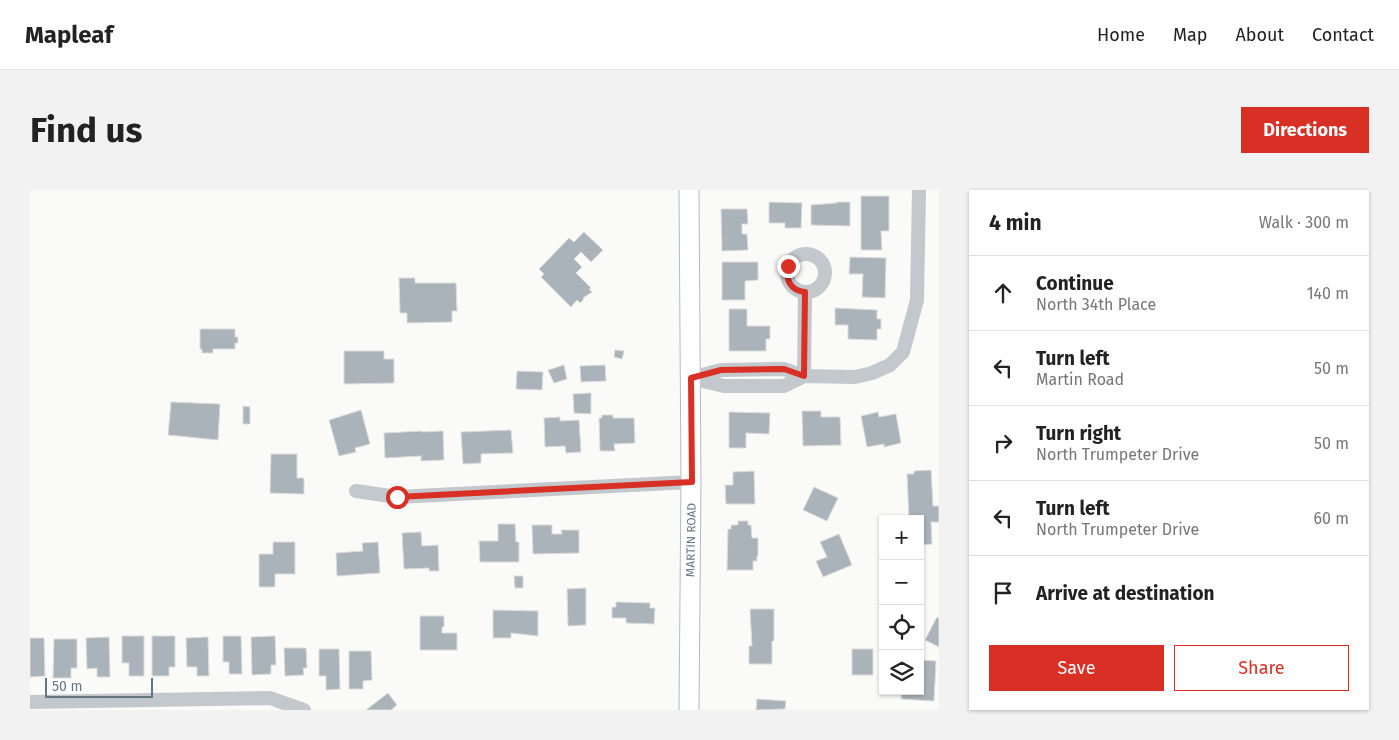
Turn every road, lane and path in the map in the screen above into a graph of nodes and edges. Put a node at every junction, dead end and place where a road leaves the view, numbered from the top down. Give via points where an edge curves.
1 (689, 190) edge
2 (919, 190) edge
3 (805, 292) dead end
4 (804, 376) junction
5 (691, 378) junction
6 (692, 482) junction
7 (356, 491) dead end
8 (30, 702) edge
9 (147, 705) edge
10 (304, 710) edge
11 (689, 710) edge

1 - 5 street, MARTIN ROAD
2 - 4 street via 917,300 903,352 890,365 872,373 855,377
3 - 4 street
4 - 5 street via 784,386 724,386
5 - 6 street, MARTIN ROAD
6 - 7 street via 397,497
6 - 11 street, MARTIN ROAD
8 - 9 street
9 - 10 street via 270,698

